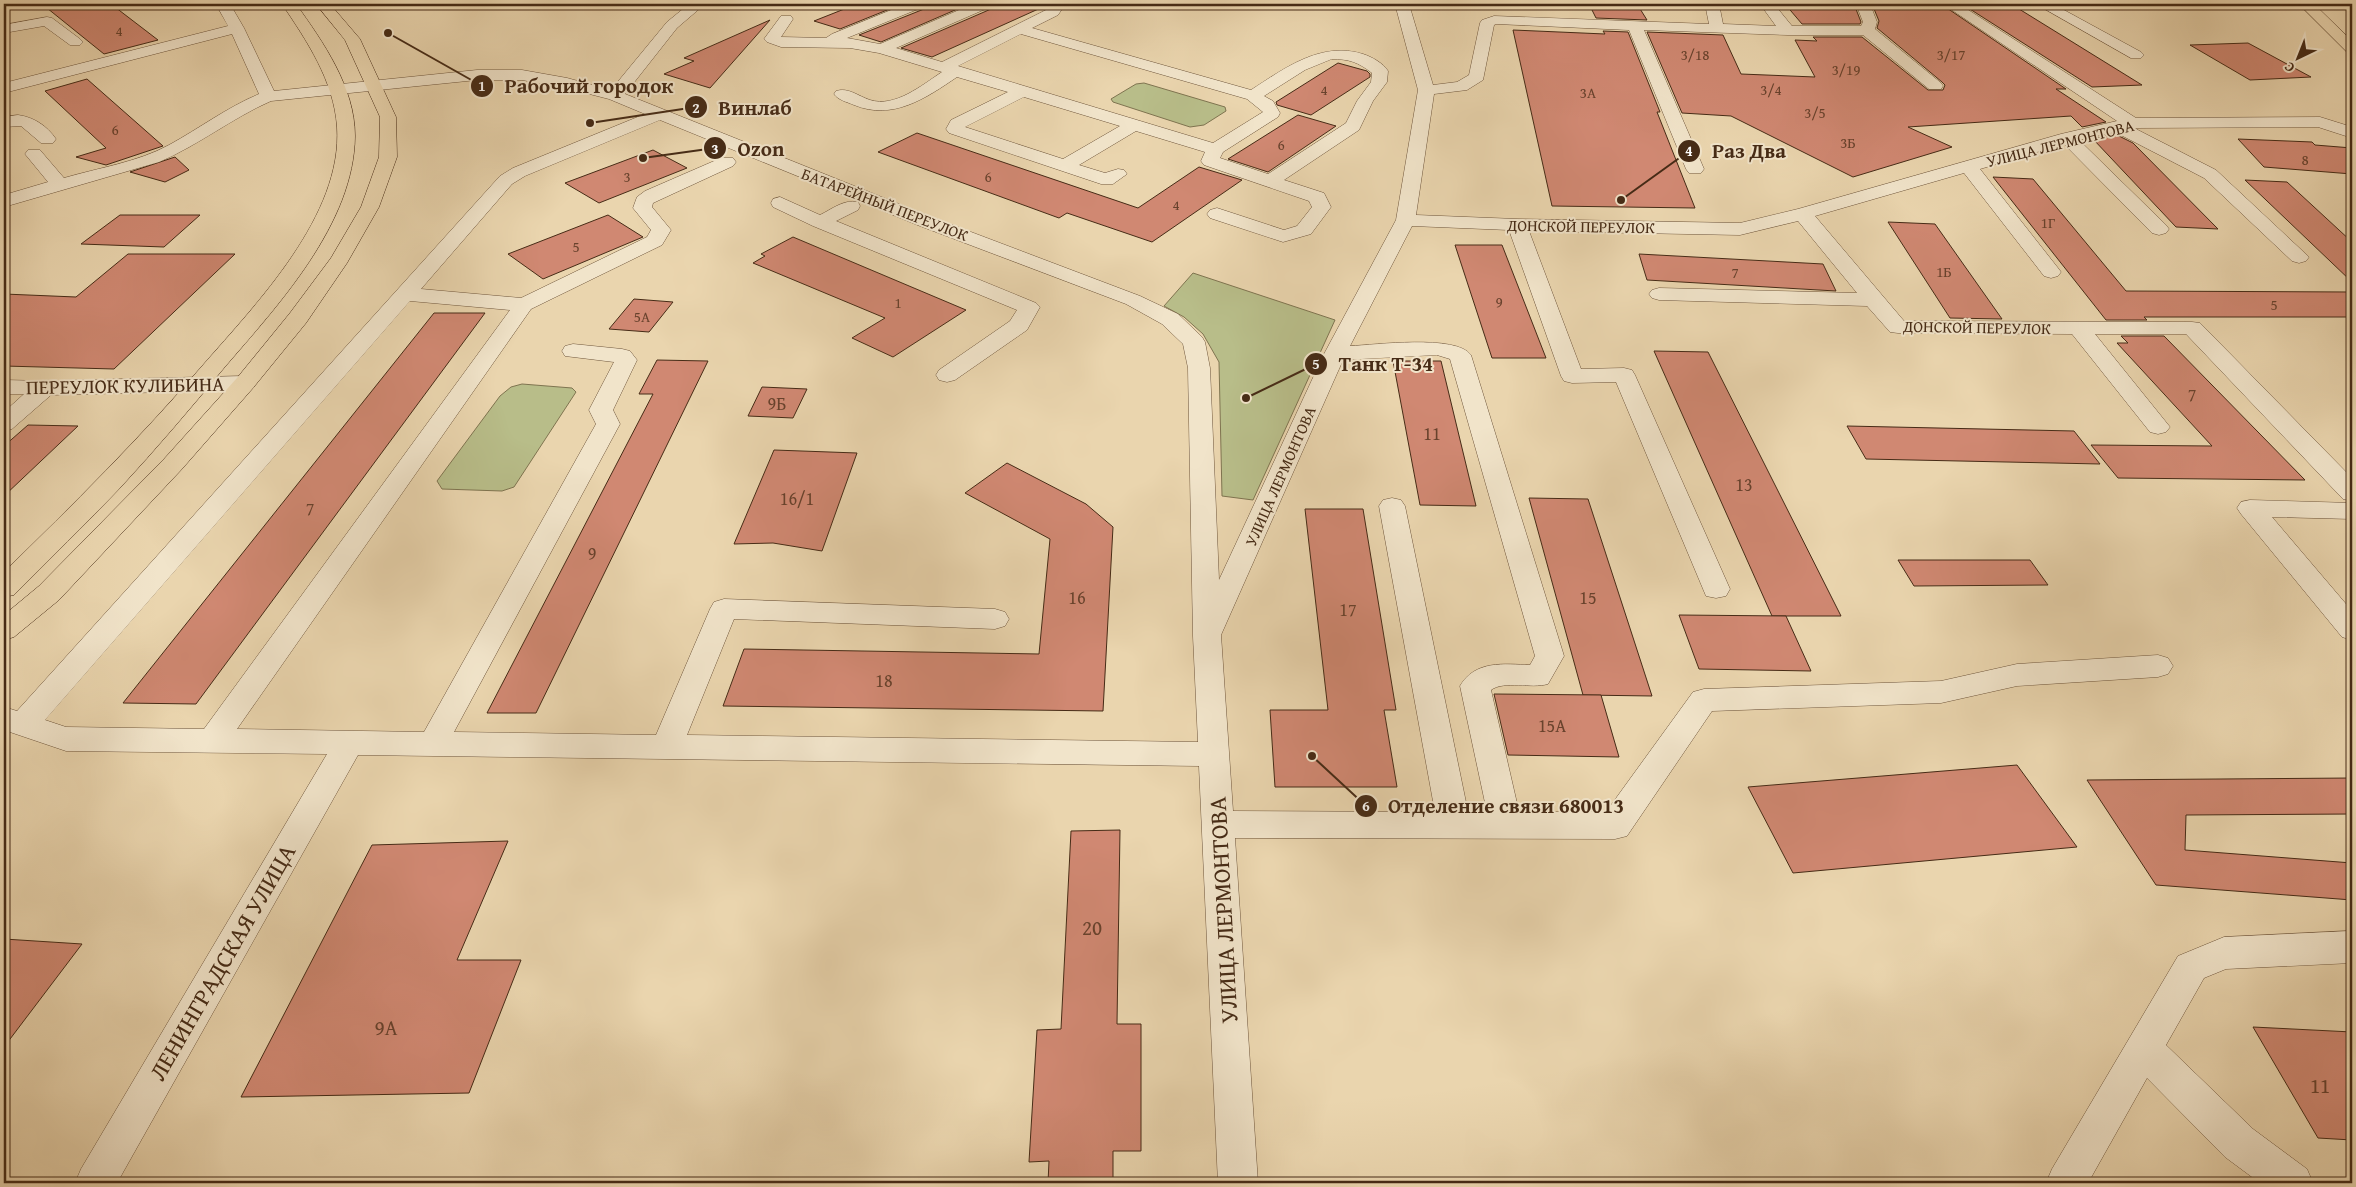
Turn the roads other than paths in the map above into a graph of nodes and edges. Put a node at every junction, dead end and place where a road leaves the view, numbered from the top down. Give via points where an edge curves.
1 (222, 4) edge
2 (289, 4) edge
3 (323, 4) edge
4 (698, 4) edge
5 (918, 4) edge
6 (985, 4) edge
7 (1053, 4) edge
8 (1402, 4) edge
9 (1533, 4) edge
10 (1712, 4) edge
11 (1767, 4) edge
12 (1862, 4) edge
13 (1950, 4) edge
14 (2043, 4) edge
15 (2306, 4) edge
16 (786, 19) dead end
17 (1537, 22) junction
18 (1635, 26) junction
19 (237, 28) junction
20 (4, 29) edge
21 (1717, 29) junction
22 (1018, 30) junction
23 (1788, 30) junction
24 (1867, 30) junction
25 (830, 43) junction
26 (882, 49) junction
27 (2352, 49) edge
28 (2136, 55) dead end
29 (92, 66) junction
30 (950, 69) junction
31 (375, 85) junction
32 (1934, 86) dead end
33 (4, 88) edge
34 (338, 89) junction
35 (1426, 90) junction
36 (1023, 91) junction
37 (842, 94) dead end
38 (268, 96) junction
39 (615, 96) junction
40 (1253, 96) junction
41 (658, 115) junction
42 (4, 122) edge
43 (1135, 124) junction
44 (2124, 125) junction
45 (697, 130) junction
46 (2352, 133) edge
47 (2067, 138) junction
48 (47, 139) dead end
49 (1215, 149) junction
50 (34, 154) dead end
51 (1064, 166) junction
52 (1968, 166) junction
53 (742, 167) junction
54 (1695, 169) dead end
55 (1118, 174) dead end
56 (1270, 181) junction
57 (60, 185) junction
58 (4, 201) edge
59 (780, 203) dead end
60 (850, 206) junction
61 (1218, 214) dead end
62 (1803, 214) junction
63 (1406, 220) junction
64 (820, 222) junction
65 (927, 222) junction
66 (1517, 225) junction
67 (2159, 229) dead end
68 (2299, 257) dead end
69 (2051, 272) dead end
70 (405, 294) junction
71 (1659, 294) dead end
72 (1872, 300) junction
73 (524, 305) junction
74 (2079, 328) junction
75 (1194, 342) joint
76 (573, 352) dead end
77 (1335, 354) junction
78 (947, 375) dead end
79 (245, 382) junction
80 (200, 384) junction
81 (4, 387) edge
82 (44, 388) junction
83 (4, 424) edge
84 (2158, 427) dead end
85 (2352, 493) edge
86 (1392, 506) dead end
87 (2352, 512) edge
88 (4, 588) edge
89 (1716, 589) dead end
90 (995, 618) dead end
91 (4, 630) edge
92 (2352, 630) edge
93 (1208, 636) junction
94 (2158, 666) dead end
95 (13, 721) edge
96 (213, 740) junction
97 (350, 742) junction
98 (433, 742) junction
99 (667, 746) junction
100 (1214, 754) junction
101 (1218, 824) junction
102 (1454, 825) junction
103 (1506, 826) junction
104 (2352, 947) edge
105 (2144, 1049) junction
106 (95, 1183) edge
107 (1238, 1183) edge
108 (2066, 1183) edge
109 (2293, 1183) edge

1 - 19 street
2 - 34 main road via 318,46
3 - 31 main road via 352,39
4 - 39 street via 672,25
5 - 25 street
6 - 26 street
7 - 22 street via 1057,6 1053,12
8 - 35 street, УЛИЦА ЛЕРМОНТОВА
9 - 17 street
10 - 21 street
11 - 23 street
12 - 24 street via 1870,22
13 - 44 street
14 - 28 street
15 - 27 main road
16 - 25 street via 772,38 781,42
17 - 18 street
17 - 35 street via 1488,22 1477,77 1461,87
18 - 21 street
18 - 54 street
19 - 29 street
19 - 38 street
20 - 29 street via 47,21 80,46
21 - 23 street
22 - 30 street
22 - 40 street
23 - 24 street
24 - 32 street
25 - 26 street
26 - 30 street
29 - 33 street
30 - 36 street
30 - 37 street via 916,96 890,105 876,107
31 - 34 street, БАТАРЕЙНЫЙ ПЕРЕУЛОК
31 - 39 street, БАТАРЕЙНЫЙ ПЕРЕУЛОК via 477,75 522,75
31 - 79 main road via 388,117 388,157 370,207 340,259 298,318
34 - 38 street, БАТАРЕЙНЫЙ ПЕРЕУЛОК
34 - 80 main road via 346,126 343,164 327,213 296,264
35 - 63 street, УЛИЦА ЛЕРМОНТОВА
36 - 43 street
36 - 51 street via 958,124 955,129
38 - 57 street, БАТАРЕЙНЫЙ ПЕРЕУЛОК via 238,109 175,149
39 - 41 street, БАТАРЕЙНЫЙ ПЕРЕУЛОК
40 - 49 street via 1267,105 1272,113
40 - 56 street via 1326,54 1358,56 1380,71 1379,82 1353,126
41 - 45 street, БАТАРЕЙНЫЙ ПЕРЕУЛОК
41 - 70 street via 506,180
42 - 48 street via 28,121
43 - 49 street
43 - 51 street
44 - 46 street, УЛИЦА ЛЕРМОНТОВА via 2320,122
44 - 47 street, УЛИЦА ЛЕРМОНТОВА
44 - 68 street via 2210,174
45 - 53 street via 697,145 702,151
45 - 65 street, БАТАРЕЙНЫЙ ПЕРЕУЛОК
47 - 52 street, УЛИЦА ЛЕРМОНТОВА
47 - 67 street
49 - 56 street via 1210,161
50 - 57 street
51 - 55 street via 1107,180
52 - 62 street, УЛИЦА ЛЕРМОНТОВА
52 - 69 street
53 - 60 street
53 - 73 street via 652,195 644,201 642,208 661,230 655,241
56 - 61 street via 1317,197 1322,207 1304,230 1282,236
57 - 58 street, БАТАРЕЙНЫЙ ПЕРЕУЛОК
59 - 64 street
60 - 64 street
60 - 65 street via 885,220
62 - 66 street, ДОНСКОЙ ПЕРЕУЛОК via 1740,229
62 - 72 street, ДОНСКОЙ ПЕРЕУЛОК
63 - 66 street, ДОНСКОЙ ПЕРЕУЛОК
63 - 77 street, УЛИЦА ЛЕРМОНТОВА
64 - 78 street via 1029,308 1019,325
65 - 75 street, БАТАРЕЙНЫЙ ПЕРЕУЛОК via 1133,300 1170,319
66 - 89 street via 1572,376 1624,375
70 - 73 street
70 - 95 street
71 - 72 street
72 - 74 street, ДОНСКОЙ ПЕРЕУЛОК via 1898,327
73 - 96 street
74 - 84 street
74 - 85 street, ДОНСКОЙ ПЕРЕУЛОК via 2192,328
75 - 93 street, УЛИЦА ЛЕРМОНТОВА via 1199,368
76 - 98 street via 622,356 626,360 601,410 608,424
77 - 93 street, УЛИЦА ЛЕРМОНТОВА
77 - 103 street via 1438,348 1460,355 1550,656 1538,676 1492,675 1475,686
79 - 80 street, ПЕРЕУЛОК КУЛИБИНА
79 - 91 main road via 173,464 49,593
80 - 82 street, ПЕРЕУЛОК КУЛИБИНА
80 - 88 main road via 126,466
81 - 82 street, ПЕРЕУЛОК КУЛИБИНА
82 - 83 street
86 - 102 street
87 - 92 street via 2250,508
90 - 99 street via 724,609
93 - 100 street, УЛИЦА ЛЕРМОНТОВА
94 - 103 street via 2017,675 1941,692 1704,700 1615,826
95 - 96 street via 66,739
96 - 97 street
97 - 98 street
97 - 106 street, ЛЕНИНГРАДСКАЯ УЛИЦА
98 - 99 street
99 - 100 street
100 - 101 street, УЛИЦА ЛЕРМОНТОВА
101 - 102 street
101 - 107 street, УЛИЦА ЛЕРМОНТОВА
102 - 103 street
104 - 105 street via 2224,953 2192,966
105 - 108 street
105 - 109 street via 2239,1144

